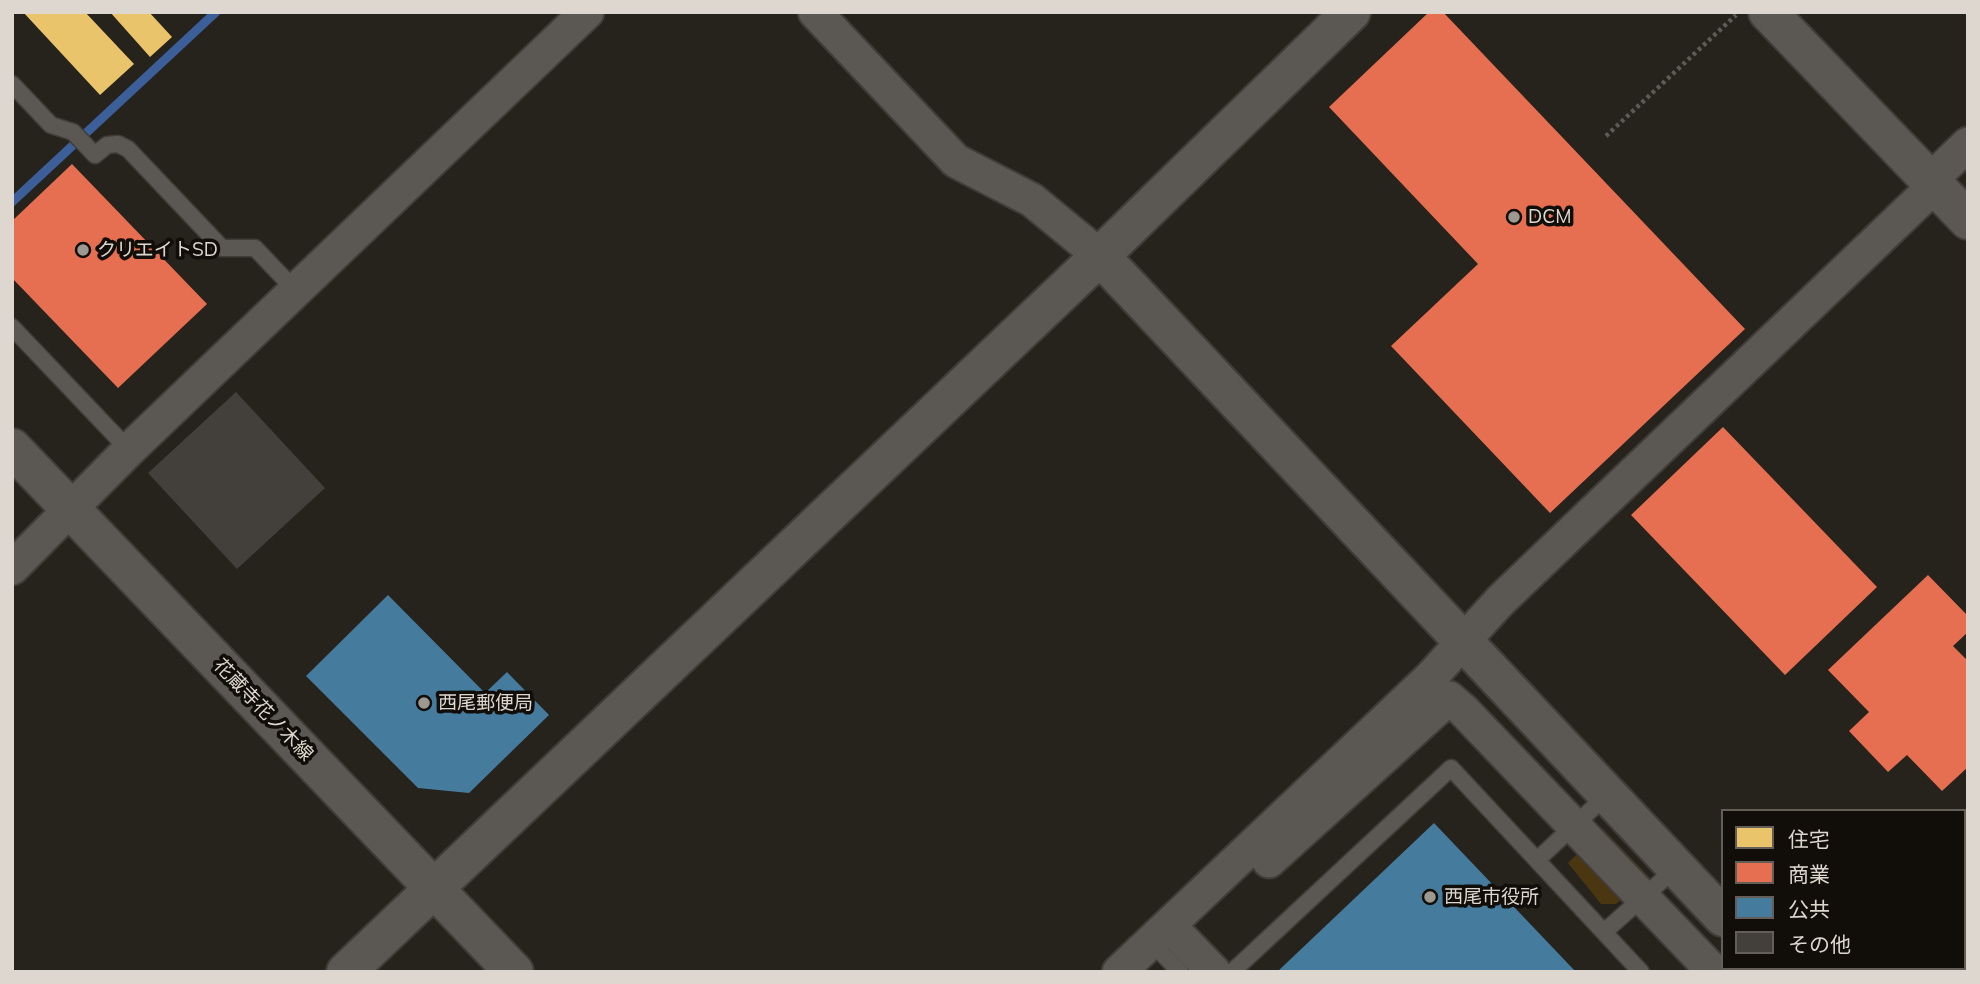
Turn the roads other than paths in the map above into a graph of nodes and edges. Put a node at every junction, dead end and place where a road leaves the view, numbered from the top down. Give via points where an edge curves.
1 (587, 12) edge
2 (815, 12) edge
3 (1351, 12) edge
4 (1768, 12) edge
5 (12, 84) edge
6 (1968, 144) edge
7 (1932, 183) junction
8 (1968, 220) edge
9 (1100, 256) junction
10 (296, 291) junction
11 (12, 327) edge
12 (12, 448) edge
13 (129, 450) junction
14 (71, 509) junction
15 (12, 568) edge
16 (1463, 641) junction
17 (1607, 795) junction
18 (1574, 825) junction
19 (1537, 860) junction
20 (1676, 867) junction
21 (433, 889) junction
22 (1642, 897) junction
23 (1721, 915) edge
24 (1604, 932) junction
25 (1165, 956) edge
26 (346, 972) edge
27 (513, 972) edge
28 (1119, 972) edge
29 (1214, 972) edge
30 (1232, 972) edge
31 (1641, 972) edge
32 (1714, 972) edge

1 - 10 street
2 - 9 street via 956,161 1032,200
3 - 9 street
4 - 7 street
5 - 10 lane via 51,125 78,138 95,155 107,145 128,149 222,248 256,248
6 - 7 street
7 - 8 street
7 - 16 street via 1925,195
9 - 16 street
9 - 21 street
10 - 13 street
11 - 13 lane
12 - 14 street, 花蔵寺花ノ木線
13 - 14 street
14 - 15 street
14 - 21 street, 花蔵寺花ノ木線
16 - 17 street
16 - 25 street
17 - 18 lane
17 - 20 street
18 - 19 lane
18 - 22 street
18 - 25 street via 1449,698
19 - 24 lane
19 - 30 lane via 1451,768
20 - 22 lane
20 - 23 street
21 - 26 street
21 - 27 street, 花蔵寺花ノ木線
22 - 24 lane
22 - 32 street
24 - 31 lane
25 - 28 street
25 - 29 street

